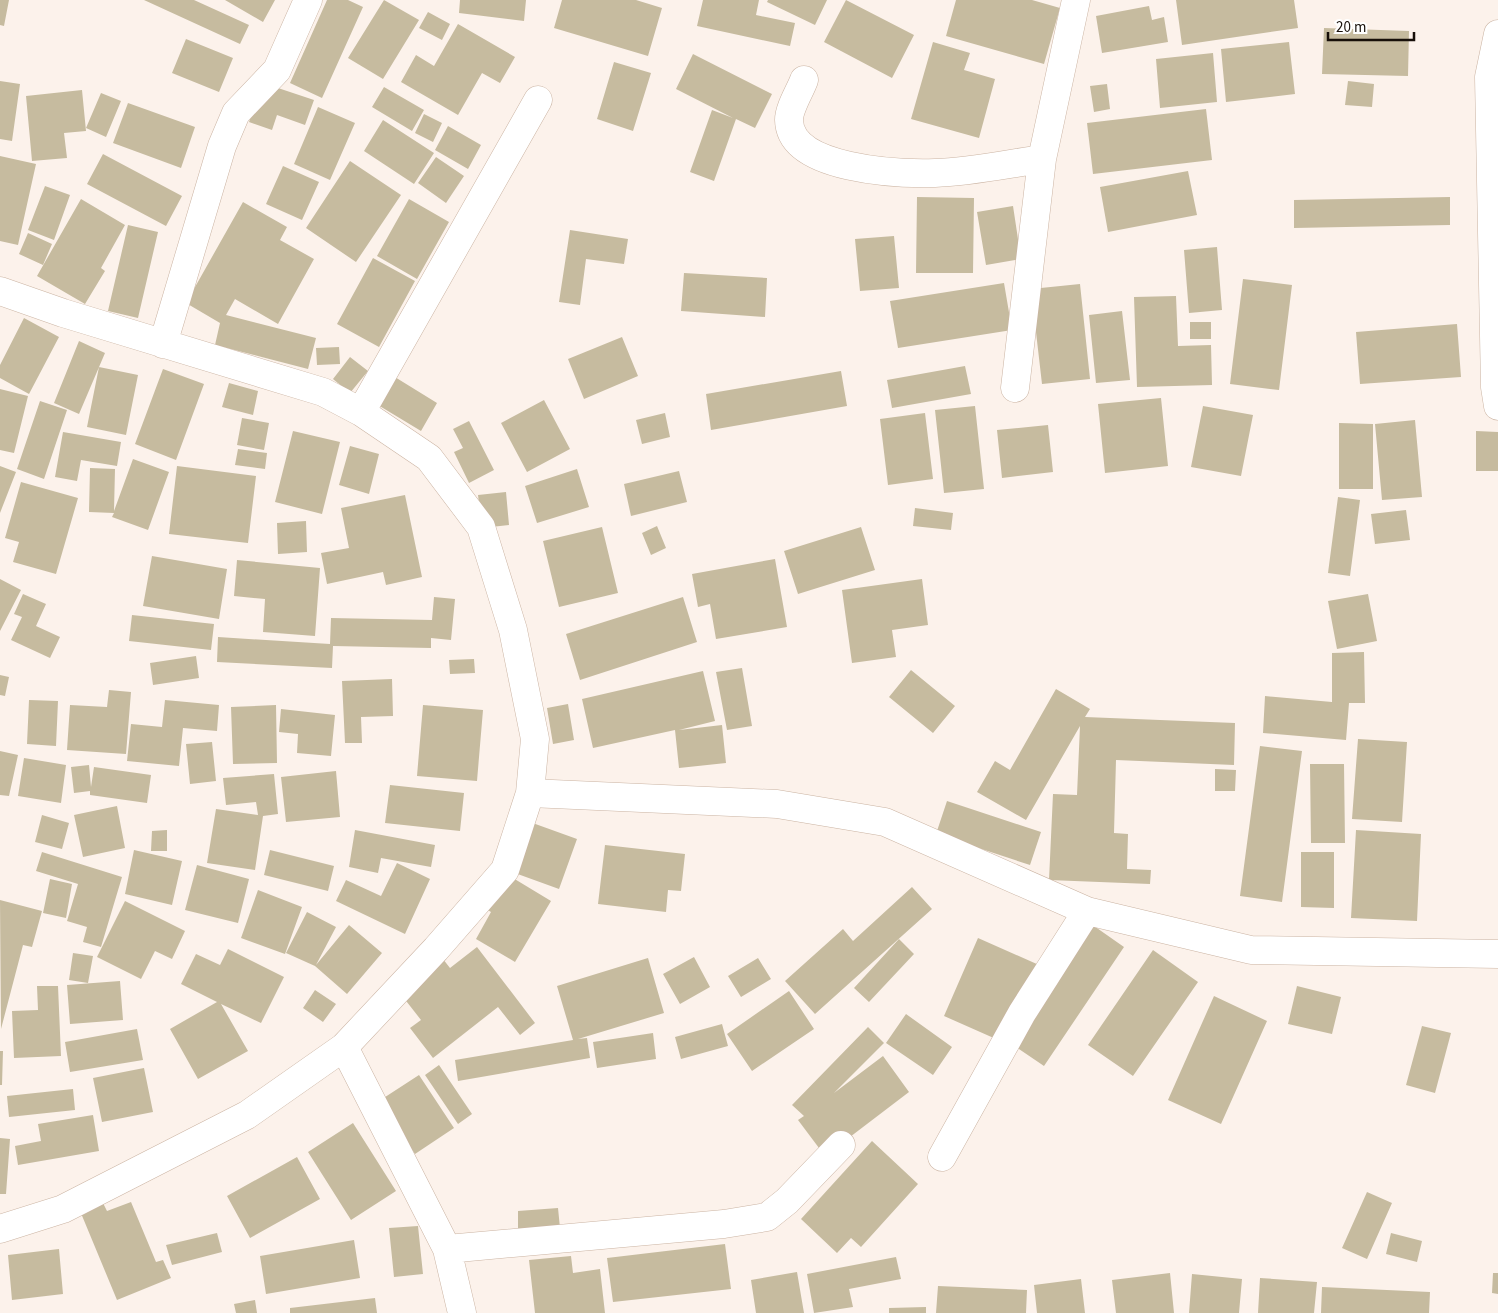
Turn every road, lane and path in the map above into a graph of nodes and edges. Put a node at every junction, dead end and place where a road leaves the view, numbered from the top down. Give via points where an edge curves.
1 (308, 0) edge
2 (1076, 0) edge
3 (1498, 34) edge
4 (804, 80) dead end
5 (538, 100) dead end
6 (1042, 159) junction
7 (0, 291) edge
8 (163, 344) junction
9 (1015, 388) dead end
10 (1498, 406) edge
11 (362, 412) junction
12 (530, 793) junction
13 (1086, 911) junction
14 (1498, 954) edge
15 (344, 1047) junction
16 (841, 1145) dead end
17 (942, 1157) dead end
18 (0, 1230) edge
19 (447, 1249) junction
20 (462, 1313) edge

1 - 8 street via 277,70 236,112 222,146
2 - 6 street
3 - 10 street via 1489,77
4 - 6 street via 789,119 794,139 810,152 857,168 936,173
5 - 11 street
6 - 9 street
7 - 8 street
8 - 11 street via 323,392
11 - 12 street via 429,458 481,527 513,630 535,740
12 - 13 street via 777,804 885,822
12 - 15 street via 505,870
13 - 14 street via 1252,950
13 - 17 street via 1022,1013
15 - 18 street via 247,1115 63,1209
15 - 19 street
16 - 19 street via 788,1201 767,1217 724,1224
19 - 20 street

